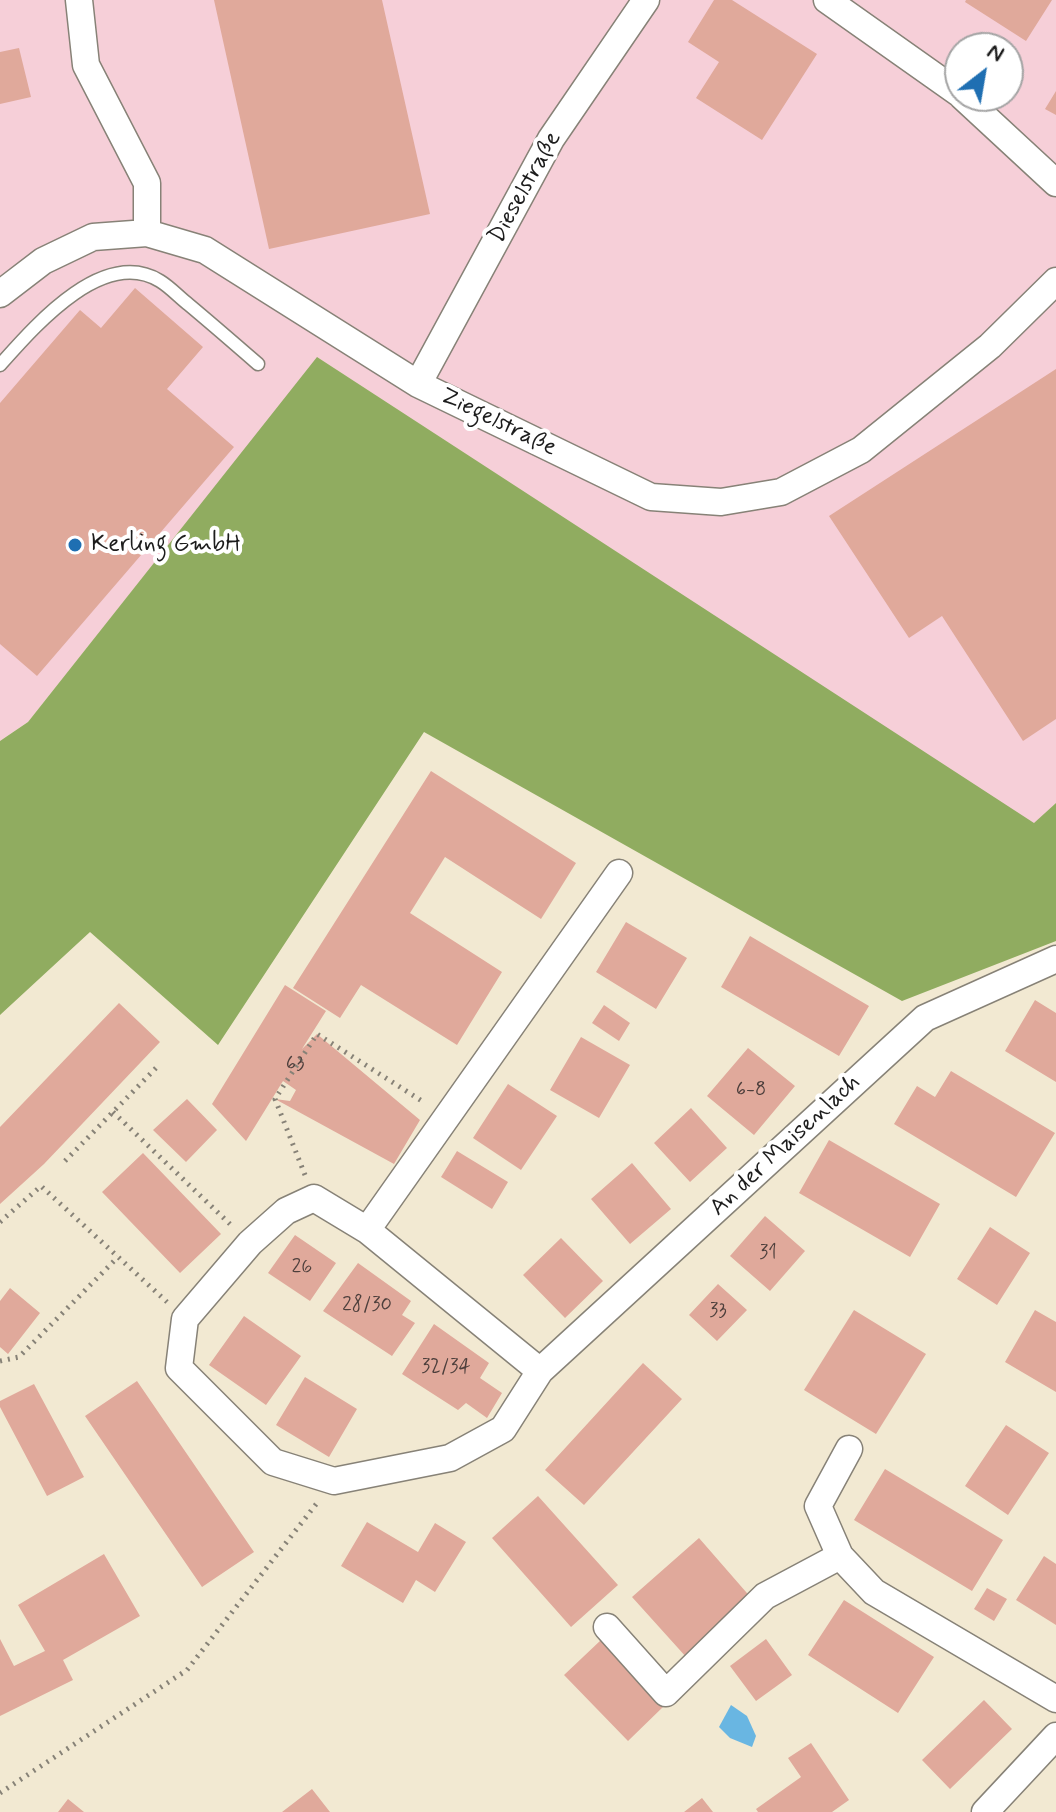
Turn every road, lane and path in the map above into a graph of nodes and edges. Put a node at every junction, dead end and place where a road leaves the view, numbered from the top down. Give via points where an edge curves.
1 (79, 0) edge
2 (646, 0) edge
3 (827, 0) edge
4 (944, 83) edge
5 (979, 112) edge
6 (1056, 183) edge
7 (147, 233) junction
8 (1056, 281) edge
9 (0, 294) edge
10 (258, 364) dead end
11 (0, 365) edge
12 (418, 384) junction
13 (619, 873) dead end
14 (1056, 959) edge
15 (156, 1068) dead end
16 (113, 1112) junction
17 (446, 1116) junction
18 (65, 1161) dead end
19 (314, 1198) junction
20 (0, 1222) edge
21 (367, 1230) junction
22 (250, 1243) junction
23 (118, 1257) junction
24 (185, 1319) junction
25 (0, 1361) edge
26 (540, 1371) junction
27 (849, 1449) dead end
28 (334, 1481) junction
29 (840, 1556) junction
30 (607, 1627) dead end
31 (1056, 1699) edge
32 (1056, 1736) edge
33 (0, 1793) edge
34 (985, 1812) edge

1 - 7 street via 86,65 147,183
2 - 12 street, Dieselstraße via 551,139
3 - 4 street
5 - 6 street
7 - 9 street via 93,237 43,261
7 - 12 street, Ziegelstraße via 205,250
8 - 12 street, Ziegelstraße via 990,346 861,450 781,492 721,502 651,497
10 - 11 lane via 159,280 129,272 104,276 78,291 33,327
13 - 17 street
14 - 26 street, An der Maisenlach via 925,1018
15 - 16 path
16 - 18 path
16 - 22 path
17 - 19 path via 317,1034 275,1099
17 - 21 street
19 - 21 street
19 - 22 street via 286,1211
20 - 23 path via 41,1186
21 - 26 street
22 - 24 street
23 - 24 path
23 - 25 path via 19,1357
24 - 28 street, An der Maisenlach via 179,1368 273,1462
26 - 28 street, An der Maisenlach via 503,1429 450,1458
27 - 29 street via 818,1506
28 - 33 path via 187,1670
29 - 30 street via 765,1596 666,1693
29 - 31 street via 874,1592
32 - 34 street

